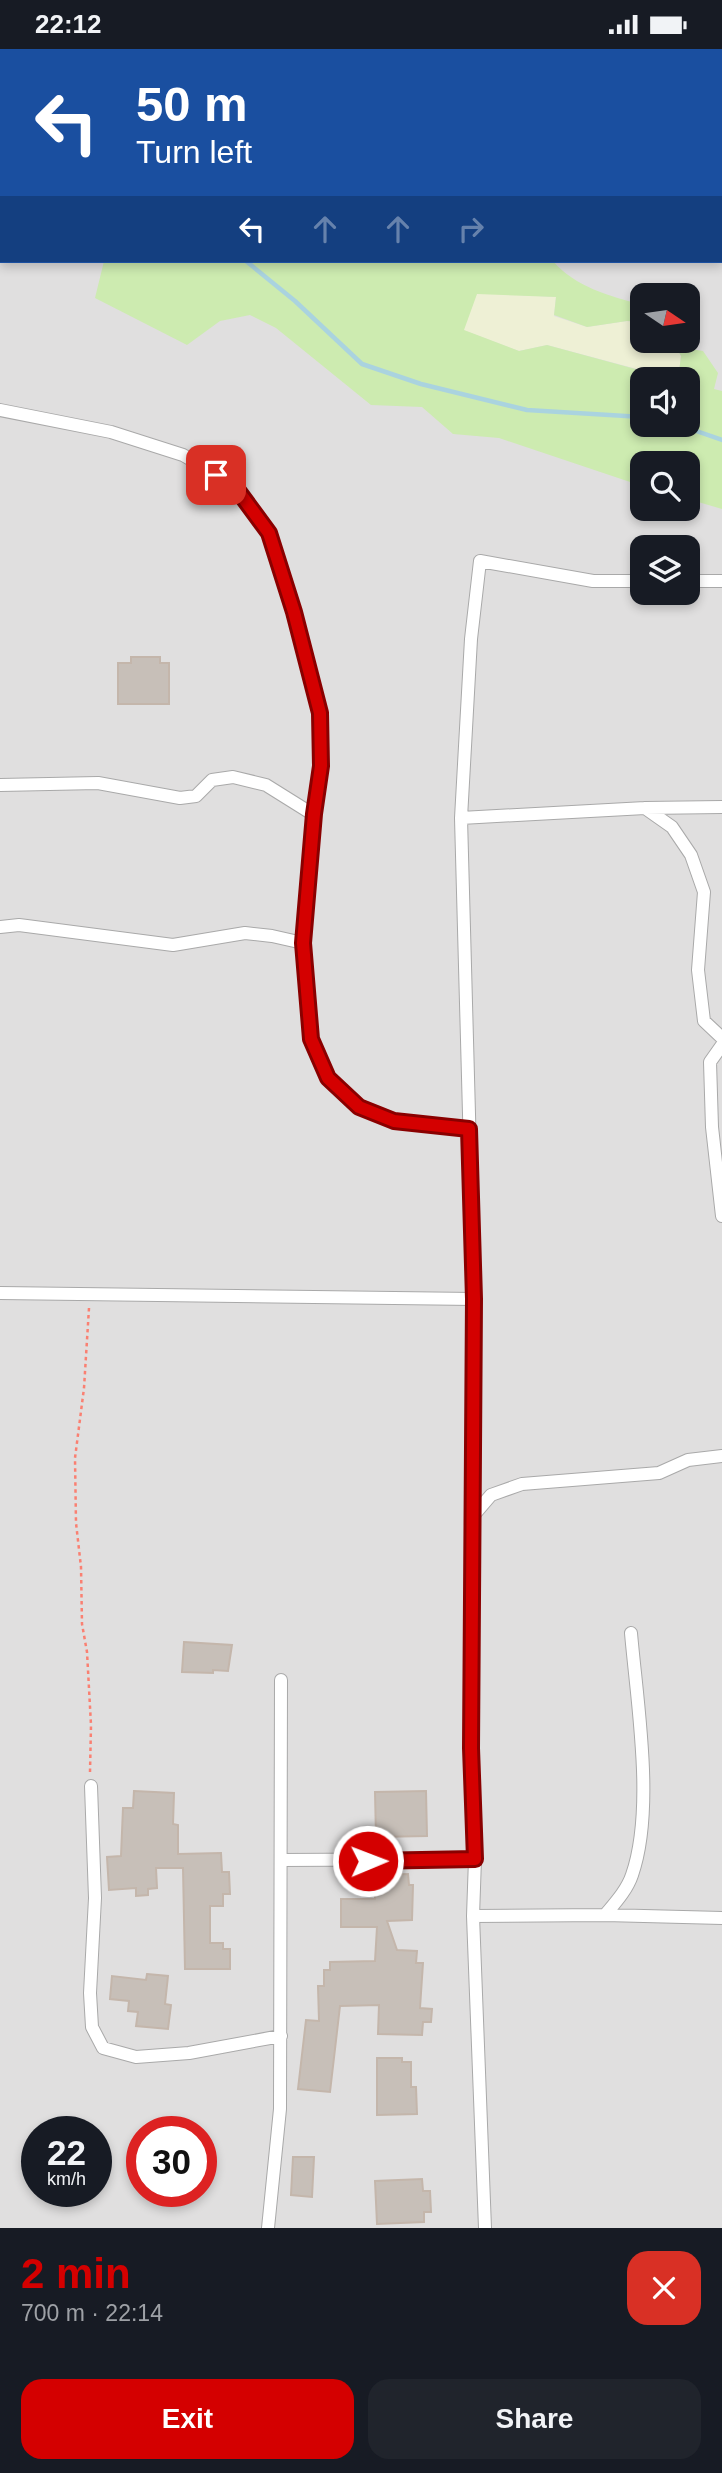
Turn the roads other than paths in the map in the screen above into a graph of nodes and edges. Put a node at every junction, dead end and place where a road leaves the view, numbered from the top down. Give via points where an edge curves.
1 (0, 410) edge
2 (630, 580) edge
3 (700, 581) edge
4 (722, 581) edge
5 (0, 785) edge
6 (722, 807) edge
7 (645, 808) junction
8 (314, 814) junction
9 (461, 818) junction
10 (0, 927) edge
11 (303, 943) junction
12 (722, 1038) edge
13 (722, 1045) edge
14 (469, 1129) junction
15 (722, 1216) edge
16 (0, 1293) edge
17 (474, 1299) junction
18 (722, 1456) edge
19 (473, 1516) junction
20 (631, 1633) dead end
21 (281, 1680) dead end
22 (91, 1786) road end
23 (475, 1859) junction
24 (281, 1860) junction
25 (605, 1915) junction
26 (473, 1916) junction
27 (722, 1918) edge
28 (282, 2036) junction
29 (268, 2228) edge
30 (485, 2228) edge

1 - 8 street via 111,432 183,456 233,484 269,533 320,713 321,766
2 - 9 street via 593,580 480,561
3 - 4 street
5 - 8 street via 98,783 180,798 196,796 212,780 233,777 266,785
6 - 7 street
7 - 9 street
7 - 12 street via 672,827 691,855 704,892 698,970 704,1021
8 - 11 street
9 - 14 street
10 - 11 street via 19,925 173,945 245,933
11 - 14 street via 311,1039 328,1078 359,1107 394,1121
13 - 15 street via 710,1062
14 - 17 street
16 - 17 street
17 - 19 street
18 - 19 street via 688,1460 659,1473 522,1484 491,1495
19 - 23 street
20 - 25 street via 643,1772 640,1834 632,1876
21 - 24 street
22 - 28 street via 96,1898 90,1993 92,2027 103,2048 136,2057
23 - 24 street
23 - 26 street
24 - 28 street
25 - 26 street
25 - 27 street
26 - 30 street
28 - 29 street

